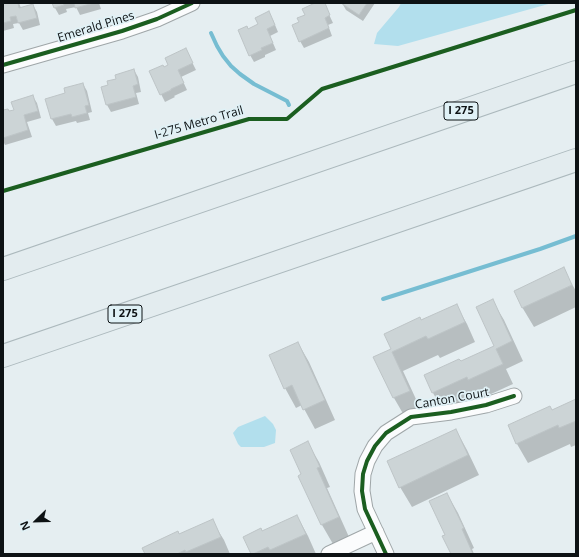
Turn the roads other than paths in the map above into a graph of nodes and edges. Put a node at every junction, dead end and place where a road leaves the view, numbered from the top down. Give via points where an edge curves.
1 (192, 3) edge
2 (3, 65) edge
3 (576, 72) edge
4 (576, 160) edge
5 (3, 269) edge
6 (3, 356) edge
7 (514, 396) dead end
8 (376, 532) junction
9 (329, 554) edge
10 (386, 554) edge

1 - 2 street, Emerald Pines via 122,31
3 - 5 highway, I 275
4 - 6 highway, I 275
7 - 8 street, Canton Court via 486,405 411,417 386,433 375,446 363,474 362,492 365,508
8 - 9 street
8 - 10 street, Canton Court

